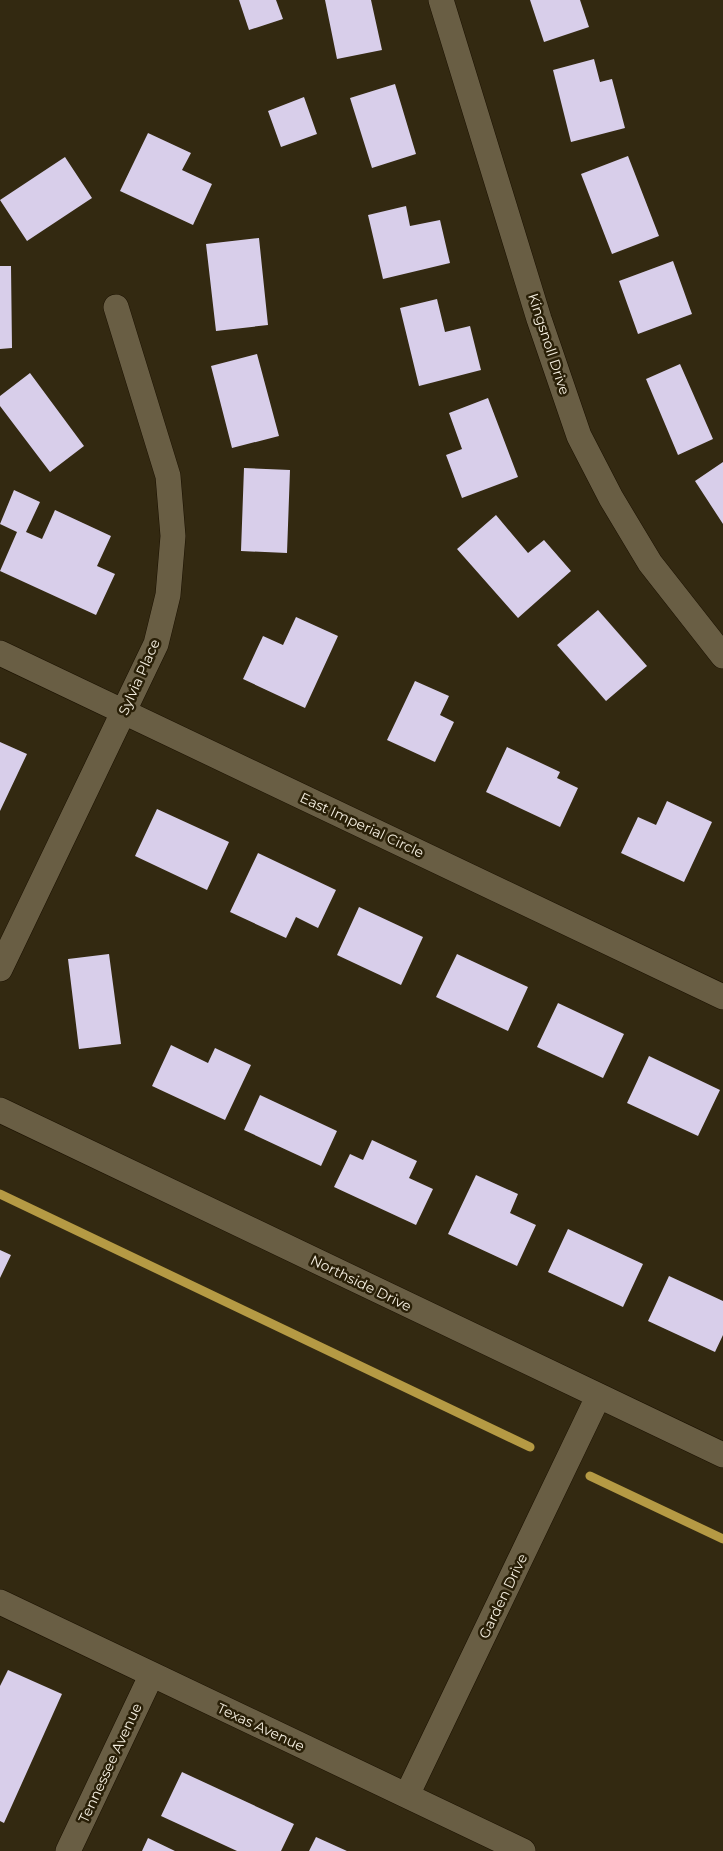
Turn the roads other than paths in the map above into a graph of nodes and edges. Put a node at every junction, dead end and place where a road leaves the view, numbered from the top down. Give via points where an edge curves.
1 (441, 0) edge
2 (116, 307) dead end
3 (0, 653) edge
4 (723, 656) edge
5 (124, 712) junction
6 (0, 970) edge
7 (723, 997) edge
8 (0, 1110) edge
9 (598, 1397) junction
10 (723, 1456) edge
11 (0, 1602) edge
12 (151, 1676) junction
13 (407, 1795) junction
14 (68, 1851) edge
15 (523, 1851) edge

1 - 4 street, Kingsnoll Drive via 536,309 580,436 610,498 650,563
2 - 5 street, Sylvia Place via 168,476 173,536 168,595 156,644
3 - 5 street, East Imperial Circle
5 - 6 street, Sylvia Place
5 - 7 street, East Imperial Circle
8 - 9 street, Northside Drive
9 - 10 street, Northside Drive
9 - 13 street, Garden Drive
11 - 12 street, Texas Avenue
12 - 13 street, Texas Avenue
12 - 14 street, Tennessee Avenue
13 - 15 street, Texas Avenue

